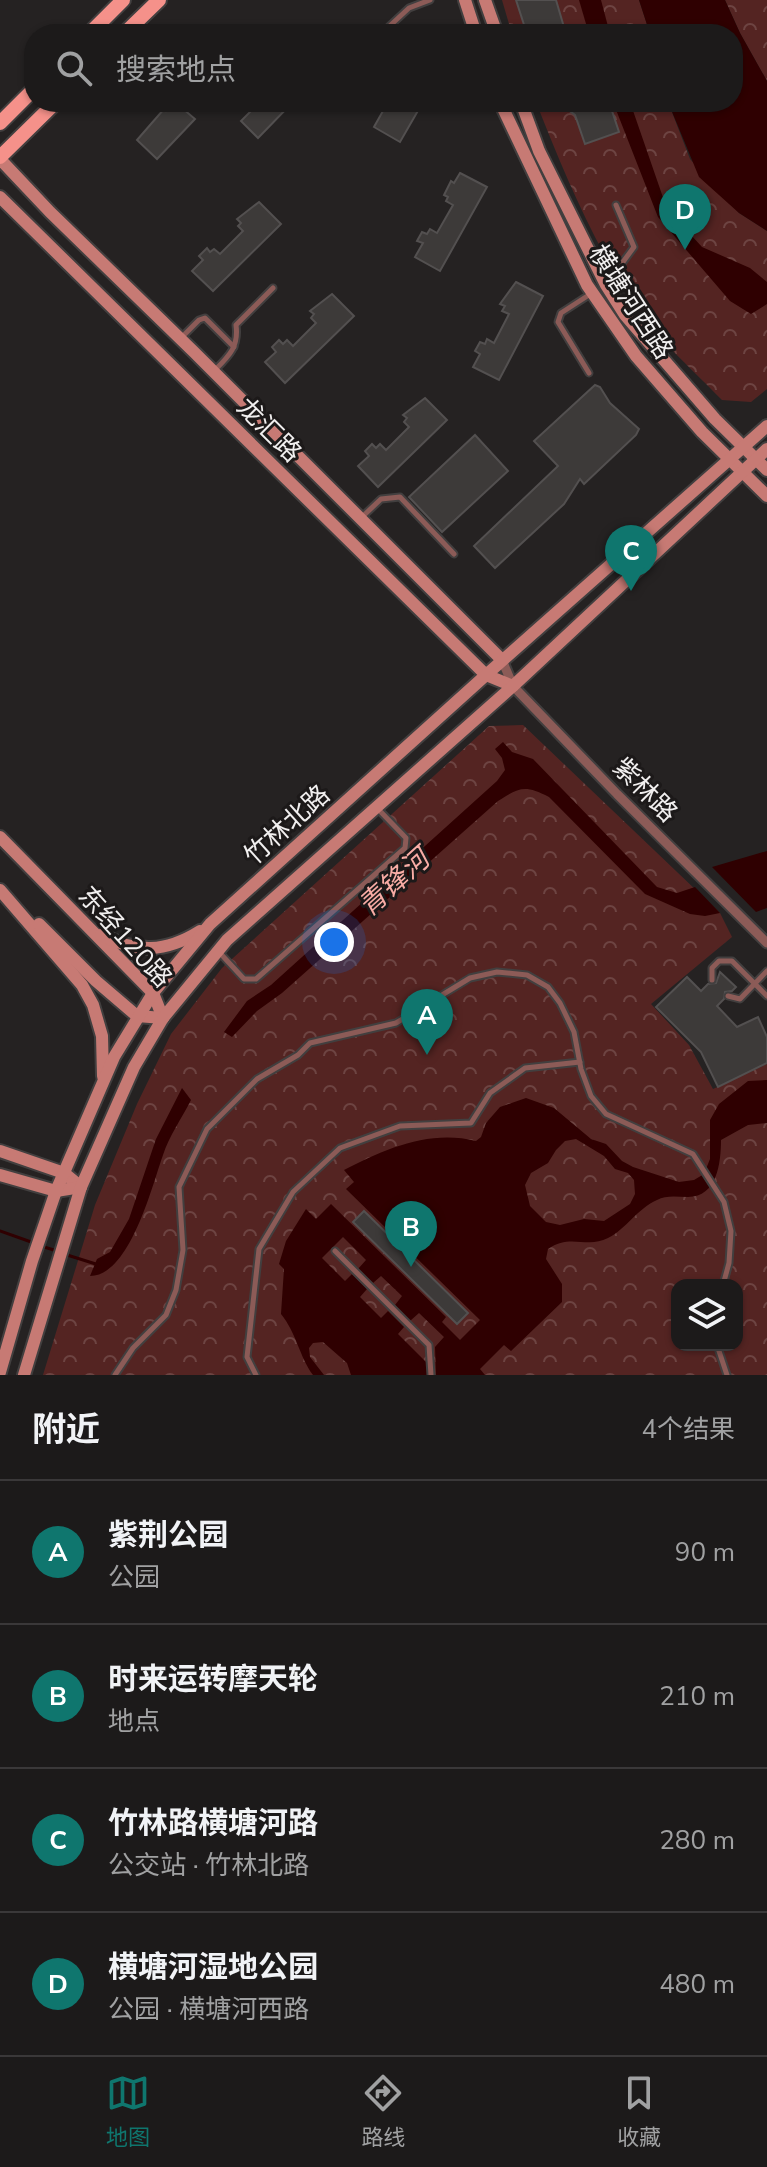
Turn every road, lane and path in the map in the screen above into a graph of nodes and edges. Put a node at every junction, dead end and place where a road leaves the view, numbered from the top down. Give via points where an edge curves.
1 (123, 0) edge
2 (159, 0) edge
3 (430, 0) edge
4 (465, 0) edge
5 (485, 0) edge
6 (99, 24) edge
7 (134, 24) edge
8 (392, 24) edge
9 (473, 24) edge
10 (493, 24) edge
11 (24, 99) edge
12 (46, 112) edge
13 (504, 112) edge
14 (525, 112) edge
15 (0, 123) edge
16 (0, 158) edge
17 (0, 197) edge
18 (616, 205) dead end
19 (606, 285) junction
20 (273, 288) dead end
21 (593, 292) junction
22 (180, 339) junction
23 (234, 347) junction
24 (214, 372) junction
25 (589, 373) dead end
26 (767, 426) edge
27 (744, 447) junction
28 (767, 449) edge
29 (755, 458) junction
30 (729, 461) junction
31 (767, 470) edge
32 (741, 472) junction
33 (767, 496) edge
34 (360, 519) junction
35 (454, 554) dead end
36 (502, 660) junction
37 (486, 675) junction
38 (513, 686) junction
39 (377, 807) junction
40 (0, 837) edge
41 (251, 887) junction
42 (0, 888) edge
43 (91, 930) junction
44 (767, 943) edge
45 (218, 951) junction
46 (767, 971) edge
47 (712, 980) dead end
48 (755, 984) junction
49 (153, 993) junction
50 (728, 996) dead end
51 (767, 996) edge
52 (137, 1016) junction
53 (163, 1018) junction
54 (580, 1062) junction
55 (103, 1081) junction
56 (0, 1151) edge
57 (64, 1173) junction
58 (0, 1175) edge
59 (81, 1187) junction
60 (56, 1191) junction
61 (335, 1251) dead end
62 (725, 1279) edge
63 (719, 1351) edge
64 (0, 1372) edge
65 (24, 1375) edge
66 (115, 1375) edge
67 (256, 1375) edge
68 (431, 1375) edge
69 (727, 1375) edge

1 - 6 main road
2 - 7 main road
3 - 8 lane via 409,8
4 - 9 main road
5 - 10 main road
11 - 15 main road
12 - 16 main road
13 - 21 main road, 横塘河西路
14 - 19 main road, 横塘河西路
16 - 22 main road, 龙汇路
17 - 37 main road, 龙汇路
18 - 19 lane via 634,247
19 - 27 main road, 横塘河西路 via 651,349
20 - 23 lane via 236,325
21 - 25 lane via 561,313 558,322
21 - 30 main road, 横塘河西路 via 636,356
22 - 23 lane via 205,318
22 - 24 main road, 龙汇路
23 - 24 lane
24 - 34 main road, 龙汇路
26 - 27 main road, 竹林北路
27 - 29 main road, 横塘河西路
27 - 30 main road, 竹林北路
28 - 29 main road, 竹林北路
29 - 31 main road, 横塘河西路
29 - 32 main road, 竹林北路
30 - 32 main road, 横塘河西路
30 - 36 main road, 竹林北路
32 - 33 main road, 横塘河西路
32 - 38 main road, 竹林北路
34 - 35 lane via 381,499 400,497
34 - 36 main road, 龙汇路
36 - 37 main road, 竹林北路
36 - 38 street, 紫林路
37 - 38 main road, 龙汇路
37 - 41 main road, 竹林北路
38 - 39 main road, 竹林北路
38 - 44 street, 紫林路
39 - 45 main road, 竹林北路
39 - 45 lane via 406,838 405,848 256,979 244,979
40 - 43 main road, 东经120路
41 - 43 main road via 197,933 170,945 141,950
41 - 49 main road, 竹林北路 via 210,924
42 - 52 main road, 东经120路
42 - 55 main road via 93,1005 102,1036
43 - 49 main road, 东经120路
45 - 53 main road, 竹林北路
46 - 48 lane
47 - 48 lane via 712,968 719,961 732,961
48 - 50 lane via 740,999
48 - 51 lane
49 - 52 main road, 竹林北路
49 - 53 main road, 东经120路
52 - 53 main road, 东经120路
52 - 55 main road, 竹林北路
53 - 59 main road, 竹林北路 via 134,1067
54 - 62 lane via 591,1096 606,1114 693,1154 708,1175 724,1202 731,1231
54 - 66 lane via 574,1032 548,987 527,975 497,972 470,978 396,1023 310,1043 257,1079 207,1129 179,1187 183,1250 176,1290 166,1315
54 - 67 lane via 525,1068 490,1093 471,1123 400,1126 340,1148 293,1192 259,1249 247,1357
55 - 57 main road, 竹林北路
56 - 57 main road
57 - 59 main road
57 - 60 main road, 竹林北路
58 - 60 main road
59 - 60 main road
59 - 65 main road, 竹林北路
60 - 64 main road, 竹林北路
61 - 68 lane via 429,1345
63 - 69 lane

